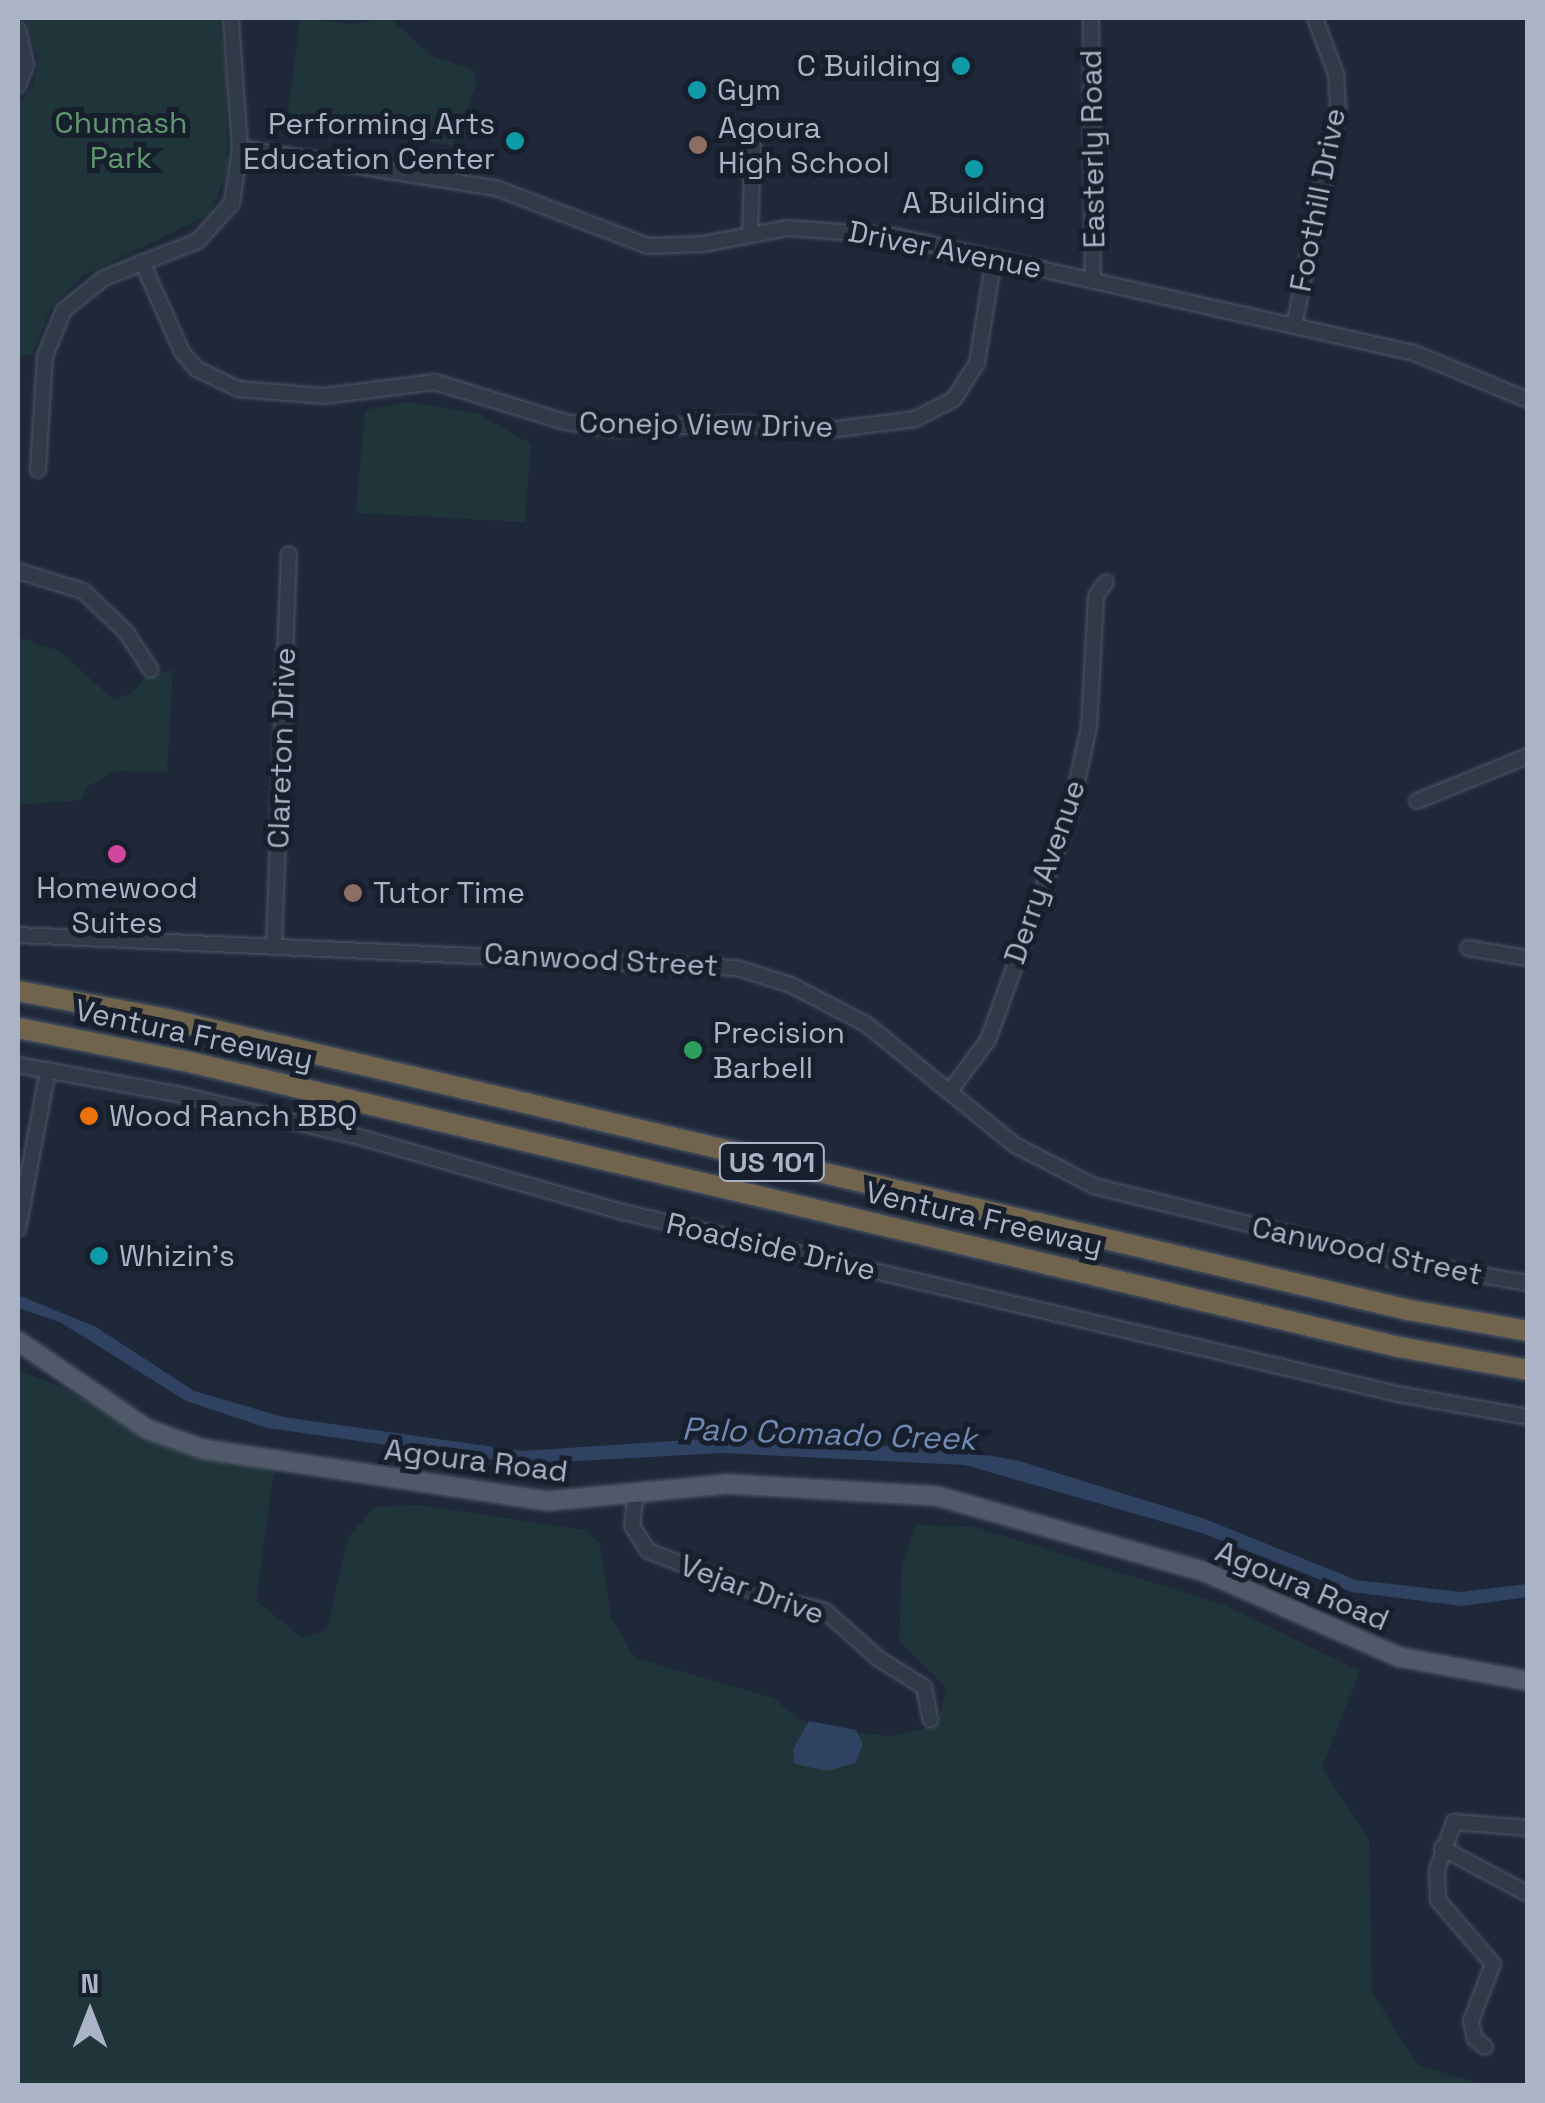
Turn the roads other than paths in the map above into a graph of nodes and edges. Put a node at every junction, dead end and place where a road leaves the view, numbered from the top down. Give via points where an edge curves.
1 (231, 18) edge
2 (1092, 18) edge
3 (1315, 18) edge
4 (18, 29) edge
5 (18, 86) edge
6 (753, 143) dead end
7 (240, 148) junction
8 (750, 234) junction
9 (994, 258) junction
10 (142, 262) junction
11 (1093, 281) junction
12 (1294, 326) junction
13 (1528, 400) edge
14 (38, 470) dead end
15 (289, 554) dead end
16 (18, 570) edge
17 (1106, 582) dead end
18 (151, 670) dead end
19 (1528, 756) edge
20 (1416, 801) dead end
21 (18, 934) edge
22 (274, 943) junction
23 (1468, 948) dead end
24 (1528, 958) edge
25 (18, 991) edge
26 (18, 1028) edge
27 (18, 1064) edge
28 (48, 1070) junction
29 (950, 1091) junction
30 (18, 1228) edge
31 (1528, 1284) edge
32 (1528, 1331) edge
33 (18, 1341) edge
34 (1525, 1370) edge
35 (1528, 1417) edge
36 (636, 1494) junction
37 (1528, 1681) edge
38 (930, 1719) dead end
39 (1528, 1828) edge
40 (1442, 1848) junction
41 (1528, 1894) edge
42 (1485, 2047) dead end

1 - 7 street
2 - 11 street, Easterly Road
3 - 12 street, Foothill Drive via 1336,74 1338,109
4 - 5 street via 26,65
6 - 8 street
7 - 8 street, Driver Avenue via 496,188 648,246
7 - 10 street via 238,182 222,219 198,241
8 - 9 street, Driver Avenue via 863,230
9 - 10 street, Conejo View Drive via 977,364 954,399 915,419 837,429 613,429 565,422 435,382 324,396 238,390 197,369 182,352
9 - 11 street, Driver Avenue
10 - 14 street via 82,291 51,335
11 - 12 street, Driver Avenue
12 - 13 street, Driver Avenue via 1450,364
15 - 22 street, Clareton Drive
16 - 18 street via 82,591 126,632
17 - 29 street, Derry Avenue via 1096,596 1089,728 1070,814 988,1040
19 - 20 street
21 - 22 street, Canwood Street
22 - 29 street, Canwood Street via 736,968 835,1006
23 - 24 street
25 - 32 highway, Ventura Freeway / US 101 via 167,1018 1292,1283
26 - 34 highway, Ventura Freeway / US 101 via 184,1061 1398,1347
27 - 28 street, Roadside Drive
28 - 30 street
28 - 35 street, Roadside Drive via 359,1137 623,1212 917,1282 1409,1397
29 - 31 street, Canwood Street via 1015,1145 1112,1192
33 - 36 main road, Agoura Road via 147,1430 203,1449 548,1501
36 - 37 main road, Agoura Road via 727,1484 975,1502 1205,1572 1398,1657
36 - 38 street, Vejar Drive via 632,1526 648,1551 776,1600 824,1610 878,1659 924,1687
39 - 40 street via 1464,1819 1449,1828
40 - 41 street
40 - 42 street via 1438,1900 1493,1964 1471,2021

